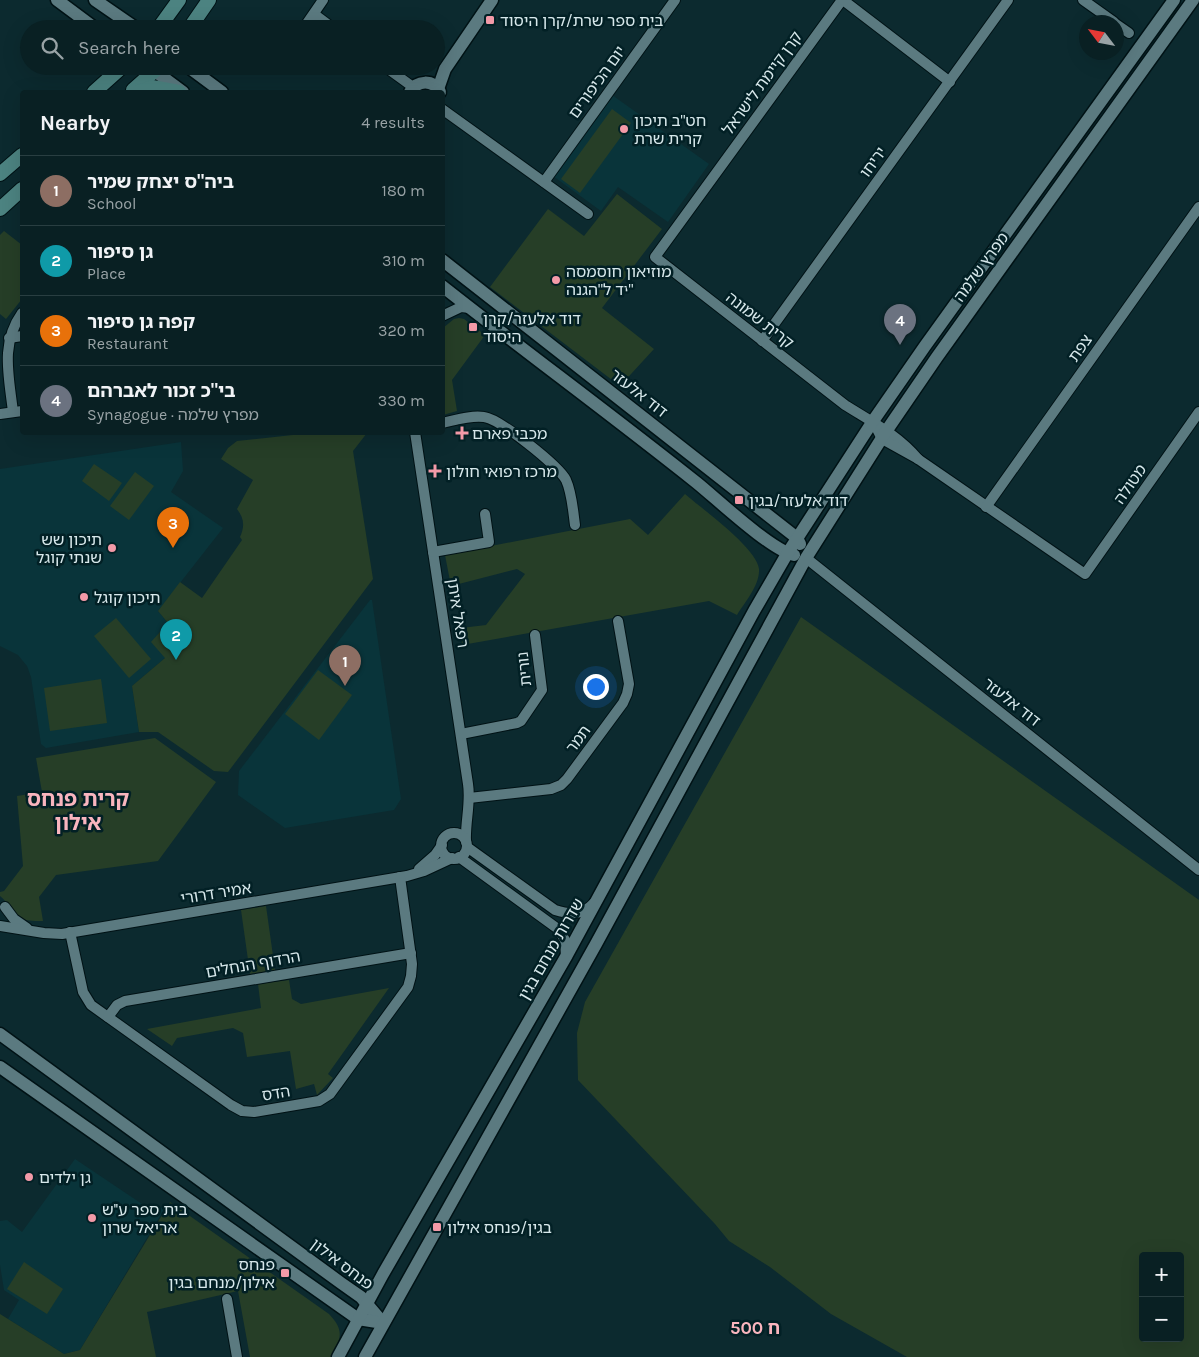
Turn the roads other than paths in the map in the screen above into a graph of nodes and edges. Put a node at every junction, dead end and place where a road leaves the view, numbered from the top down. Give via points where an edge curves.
1 (57, 0) edge
2 (95, 0) edge
3 (179, 0) edge
4 (209, 0) edge
5 (324, 0) edge
6 (492, 0) edge
7 (675, 0) edge
8 (842, 0) edge
9 (1008, 0) edge
10 (1083, 0) edge
11 (1174, 0) edge
12 (1193, 0) edge
13 (314, 14) junction
14 (1104, 15) edge
15 (84, 20) edge
16 (124, 20) edge
17 (165, 20) edge
18 (195, 20) edge
19 (310, 20) edge
20 (322, 20) edge
21 (1124, 29) edge
22 (1129, 33) dead end
23 (445, 69) edge
24 (107, 75) edge
25 (113, 75) edge
26 (148, 75) edge
27 (163, 75) edge
28 (199, 75) edge
29 (394, 75) edge
30 (442, 75) edge
31 (950, 82) junction
32 (99, 88) edge
33 (436, 88) edge
34 (132, 90) edge
35 (144, 90) edge
36 (168, 90) edge
37 (181, 90) edge
38 (219, 90) edge
39 (411, 90) edge
40 (445, 111) edge
41 (20, 157) edge
42 (0, 174) edge
43 (544, 182) junction
44 (20, 191) edge
45 (1199, 207) edge
46 (0, 209) edge
47 (588, 214) dead end
48 (655, 257) joint
49 (445, 262) edge
50 (445, 288) edge
51 (470, 308) junction
52 (445, 315) edge
53 (20, 316) edge
54 (20, 336) edge
55 (9, 338) junction
56 (762, 340) junction
57 (845, 406) junction
58 (18, 411) edge
59 (1199, 412) edge
60 (0, 414) edge
61 (873, 421) junction
62 (445, 422) edge
63 (866, 432) junction
64 (885, 434) junction
65 (415, 435) edge
66 (986, 507) junction
67 (485, 514) dead end
68 (575, 525) dead end
69 (763, 537) junction
70 (798, 538) junction
71 (433, 552) junction
72 (787, 554) junction
73 (806, 558) junction
74 (778, 570) junction
75 (618, 621) dead end
76 (535, 635) dead end
77 (461, 734) junction
78 (469, 798) junction
79 (450, 834) junction
80 (467, 844) junction
81 (442, 845) junction
82 (455, 858) junction
83 (1199, 870) edge
84 (404, 876) junction
85 (598, 898) junction
86 (2, 904) edge
87 (0, 924) edge
88 (30, 930) junction
89 (70, 932) junction
90 (411, 953) junction
91 (565, 958) junction
92 (108, 1017) junction
93 (0, 1034) edge
94 (0, 1067) edge
95 (383, 1274) junction
96 (341, 1284) junction
97 (228, 1299) dead end
98 (331, 1300) junction
99 (367, 1303) junction
100 (358, 1319) junction
101 (383, 1323) junction
102 (346, 1343) junction
103 (237, 1357) edge
104 (338, 1357) edge
105 (365, 1357) edge

1 - 15 street
2 - 16 street
3 - 17 main road
4 - 18 main road
5 - 13 street
6 - 23 street
7 - 43 street, יום הכיפורים
8 - 31 street
8 - 48 street, קרן קיימת לישראל
9 - 31 street, יריחו
10 - 14 street
11 - 61 street, מפרץ שלמה
12 - 64 street, מפרץ שלמה
13 - 19 street
13 - 20 street
21 - 22 street
24 - 32 main road
25 - 32 main road
26 - 34 main road
27 - 37 street
28 - 38 street
29 - 39 street
30 - 33 street
31 - 56 street, יריחו
33 - 39 street via 421,83
35 - 36 main road via 152,87
40 - 43 street
41 - 42 main road
43 - 47 street
44 - 46 main road
45 - 66 street, צפת
48 - 56 street, קרית שמונה
49 - 70 street, דוד אלעזר
50 - 51 street, דוד אלעזר
51 - 52 street
51 - 69 street, דוד אלעזר
53 - 55 street
54 - 55 street
55 - 58 street via 7,358
56 - 57 street, קרית שמונה
57 - 61 street, קרית שמונה
57 - 63 street, קרית שמונה
58 - 60 street
59 - 66 street, מטולה via 1085,574
61 - 63 street, מפרץ שלמה
61 - 64 street
62 - 68 street via 479,417 505,426 562,474
63 - 70 street, מפרץ שלמה
64 - 66 street
64 - 73 street, מפרץ שלמה
65 - 71 street, רפאל איתן
67 - 71 street via 488,542
69 - 72 street, דוד אלעזר
69 - 74 street via 772,550
70 - 72 street, מפרץ שלמה
70 - 73 street, דוד אלעזר
71 - 77 street, רפאל איתן
72 - 73 street, דוד אלעזר
72 - 74 street, שדרות מנחם בגין
73 - 83 street, דוד אלעזר
73 - 101 street via 591,953
74 - 85 street, שדרות מנחם בגין
75 - 78 street, תמר via 628,692 569,777 551,789
76 - 77 street, נורית via 543,686 521,721
77 - 78 street, רפאל איתן
78 - 79 street
78 - 80 street, רפאל איתן
79 - 80 street via 459,834
79 - 81 street
80 - 82 street via 465,852
80 - 85 street via 556,910 578,913
81 - 82 street via 445,854
81 - 84 street, אמיר דרורי via 428,862
82 - 84 street, אמיר דרורי
82 - 91 street via 558,929 566,944
84 - 89 street, אמיר דרורי
84 - 90 street, הדס
85 - 91 street, שדרות מנחם בגין
86 - 87 street via 6,915
86 - 88 street, אמיר דרורי via 14,919
87 - 88 street, אמיר דרורי
88 - 89 street, אמיר דרורי via 54,934
89 - 92 street, הדס via 85,997
90 - 92 street, הרדוף הנחלים via 125,1001 117,1005
90 - 92 street, הדס via 412,971 408,987 338,1086 319,1101 254,1112 240,1110
91 - 95 street, שדרות מנחם בגין
93 - 96 street, פנחס אילון
94 - 98 street
95 - 96 street via 365,1288
95 - 99 street, שדרות מנחם בגין
96 - 99 street, פנחס אילון
97 - 103 street
98 - 100 street
98 - 102 street via 344,1320
99 - 100 street, שדרות מנחם בגין
99 - 101 street, פנחס אילון
100 - 101 street
100 - 102 street, שדרות מנחם בגין
101 - 105 street
102 - 104 street, שדרות מנחם בגין

